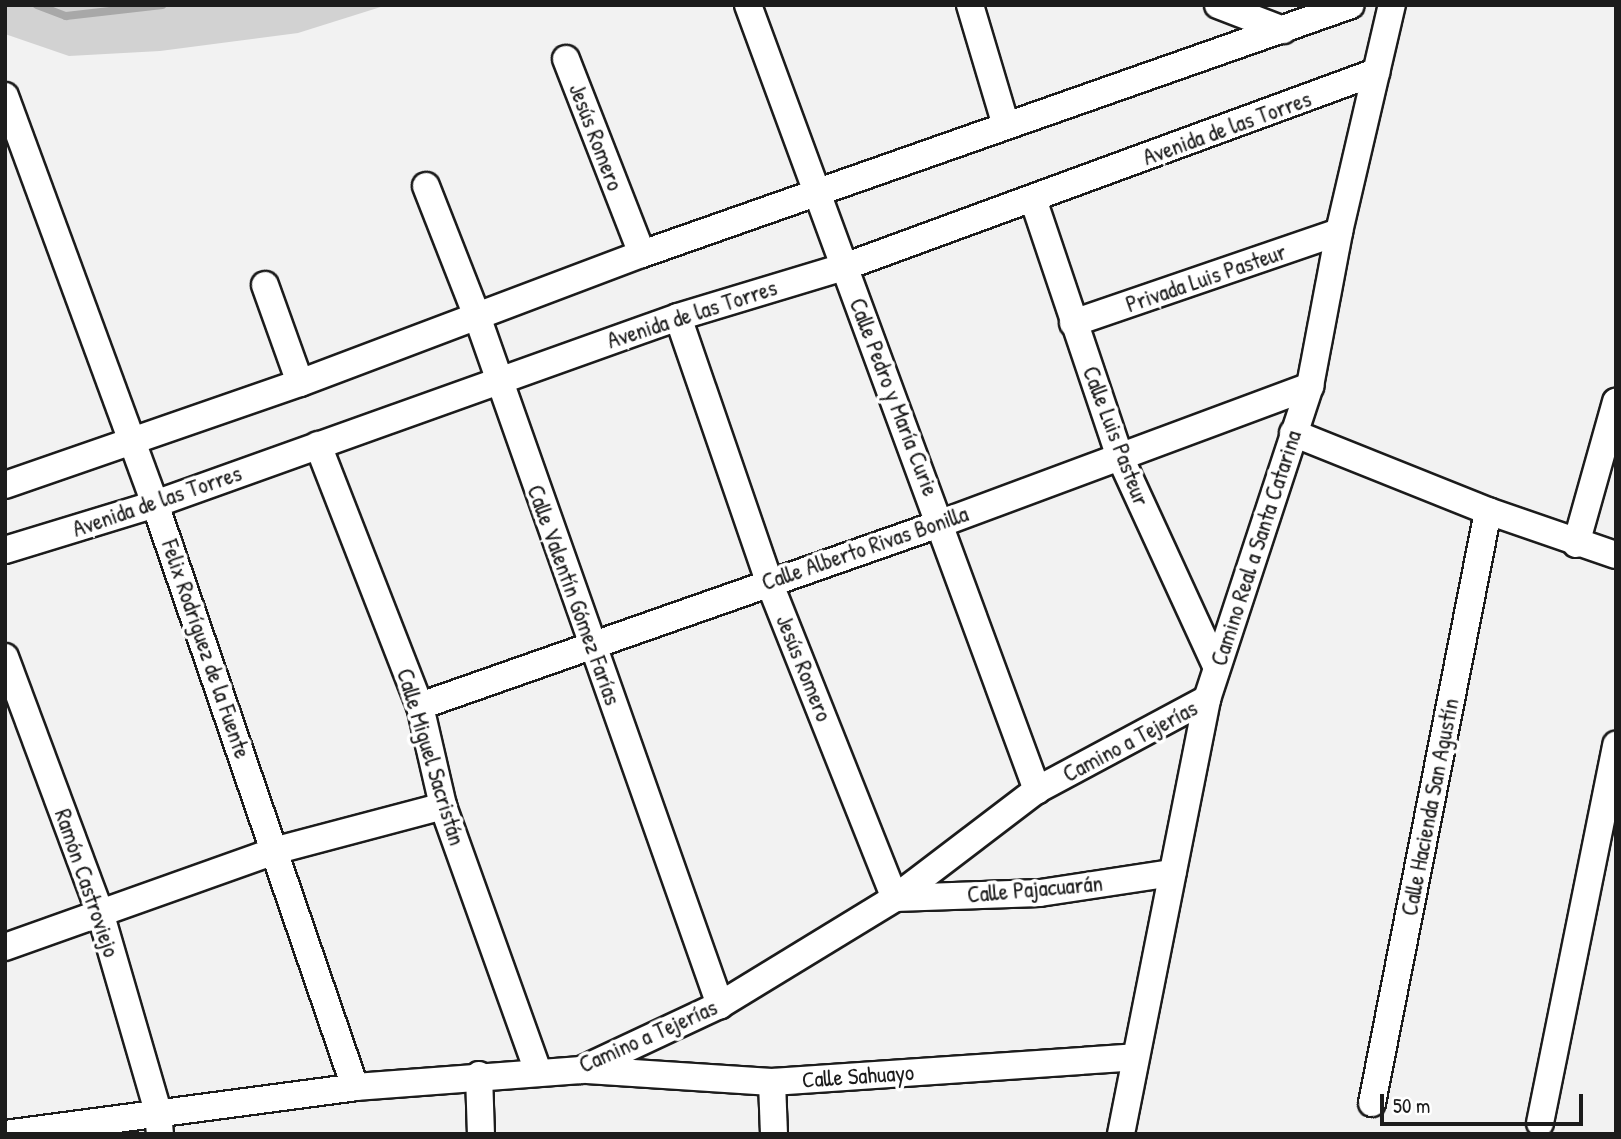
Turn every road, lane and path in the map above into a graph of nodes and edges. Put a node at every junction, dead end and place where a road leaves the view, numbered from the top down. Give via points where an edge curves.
1 (748, 5) edge
2 (970, 5) edge
3 (1218, 5) edge
4 (1350, 5) edge
5 (1392, 5) edge
6 (1255, 12) edge
7 (1283, 30) junction
8 (566, 59) dead end
9 (1376, 72) junction
10 (5, 96) edge
11 (1006, 126) junction
12 (426, 186) dead end
13 (815, 192) junction
14 (1033, 199) junction
15 (1339, 232) junction
16 (642, 254) junction
17 (844, 267) junction
18 (265, 285) dead end
19 (477, 316) junction
20 (678, 317) junction
21 (1073, 323) junction
22 (496, 379) junction
23 (300, 383) junction
24 (1310, 386) junction
25 (1616, 402) edge
26 (1612, 430) edge
27 (1293, 433) junction
28 (132, 439) junction
29 (318, 445) junction
30 (1119, 455) junction
31 (5, 485) edge
32 (156, 504) junction
33 (1488, 511) junction
34 (942, 523) junction
35 (1576, 544) junction
36 (5, 550) edge
37 (1616, 555) edge
38 (769, 582) junction
39 (592, 646) junction
40 (5, 657) edge
41 (1216, 666) junction
42 (1207, 699) junction
43 (420, 706) junction
44 (1616, 745) edge
45 (1037, 790) junction
46 (443, 806) junction
47 (277, 850) junction
48 (1173, 873) junction
49 (895, 898) junction
50 (100, 912) junction
51 (5, 947) edge
52 (720, 1005) junction
53 (1135, 1057) junction
54 (582, 1070) junction
55 (538, 1071) junction
56 (479, 1075) junction
57 (772, 1082) junction
58 (355, 1087) junction
59 (1372, 1103) dead end
60 (1540, 1122) dead end
61 (159, 1123) edge
62 (5, 1133) edge
63 (481, 1134) edge
64 (774, 1134) edge
65 (1121, 1134) edge

1 - 13 street, Calle Pedro y María Curie
2 - 11 street
3 - 6 street
4 - 7 street
5 - 9 street, Camino Real a Santa Catarina
6 - 7 street
7 - 11 street
8 - 16 street, Jesús Romero
9 - 14 street, Avenida de las Torres
9 - 15 street, Camino Real a Santa Catarina
10 - 28 street, Felix Rodríguez de la Fuente
11 - 13 street
12 - 19 street, Calle Valentín Gómez Farías
13 - 16 street
13 - 17 street, Calle Pedro y María Curie
14 - 17 street, Avenida de las Torres
14 - 21 street, Calle Luis Pasteur
15 - 21 street, Privada Luis Pasteur
15 - 24 street, Camino Real a Santa Catarina
16 - 19 street
17 - 20 street, Avenida de las Torres
17 - 34 street, Calle Pedro y María Curie
18 - 23 street
19 - 22 street, Calle Valentín Gómez Farías
19 - 23 street
20 - 22 street, Avenida de las Torres
20 - 38 street, Jesús Romero
21 - 30 street, Calle Luis Pasteur
22 - 29 street, Avenida de las Torres
22 - 39 street, Calle Valentín Gómez Farías
23 - 28 street
24 - 27 street, Camino Real a Santa Catarina
24 - 30 street, Calle Alberto Rivas Bonilla
25 - 26 street
26 - 35 street
27 - 33 street
27 - 41 street, Camino Real a Santa Catarina
28 - 31 street
28 - 32 street, Felix Rodríguez de la Fuente
29 - 32 street, Avenida de las Torres
29 - 43 street, Calle Miguel Sacristán
30 - 34 street, Calle Alberto Rivas Bonilla
30 - 41 street, Calle Luis Pasteur
32 - 36 street, Avenida de las Torres
32 - 47 street, Felix Rodríguez de la Fuente
33 - 35 street
33 - 59 street, Calle Hacienda San Agustín
34 - 38 street, Calle Alberto Rivas Bonilla
34 - 45 street, Calle Pedro y María Curie
35 - 37 street
38 - 39 street, Calle Alberto Rivas Bonilla
38 - 49 street, Jesús Romero
39 - 43 street, Calle Alberto Rivas Bonilla
39 - 52 street, Calle Valentín Gómez Farías
40 - 50 street, Ramón Castroviejo
41 - 42 street, Camino Real a Santa Catarina
42 - 45 street, Camino a Tejerías
42 - 48 street, Camino Real a Santa Catarina
43 - 46 street, Calle Miguel Sacristán
44 - 60 street
45 - 49 street, Camino a Tejerías
46 - 47 street
46 - 55 street, Calle Miguel Sacristán
47 - 50 street
47 - 58 street, Felix Rodríguez de la Fuente
48 - 49 street, Calle Pajacuarán via 1040,893
48 - 53 street, Camino Real a Santa Catarina
49 - 52 street, Camino a Tejerías
50 - 51 street
50 - 61 street, Ramón Castroviejo
52 - 54 street, Camino a Tejerías
53 - 57 street, Calle Sahuayo
53 - 65 street, Camino Real a Santa Catarina
54 - 55 street, Camino a Tejerías
54 - 57 street, Calle Sahuayo
55 - 56 street, Camino a Tejerías
56 - 58 street, Camino a Tejerías
56 - 63 street
57 - 64 street
58 - 61 street, Camino a Tejerías
61 - 62 street, Camino a Tejerías

